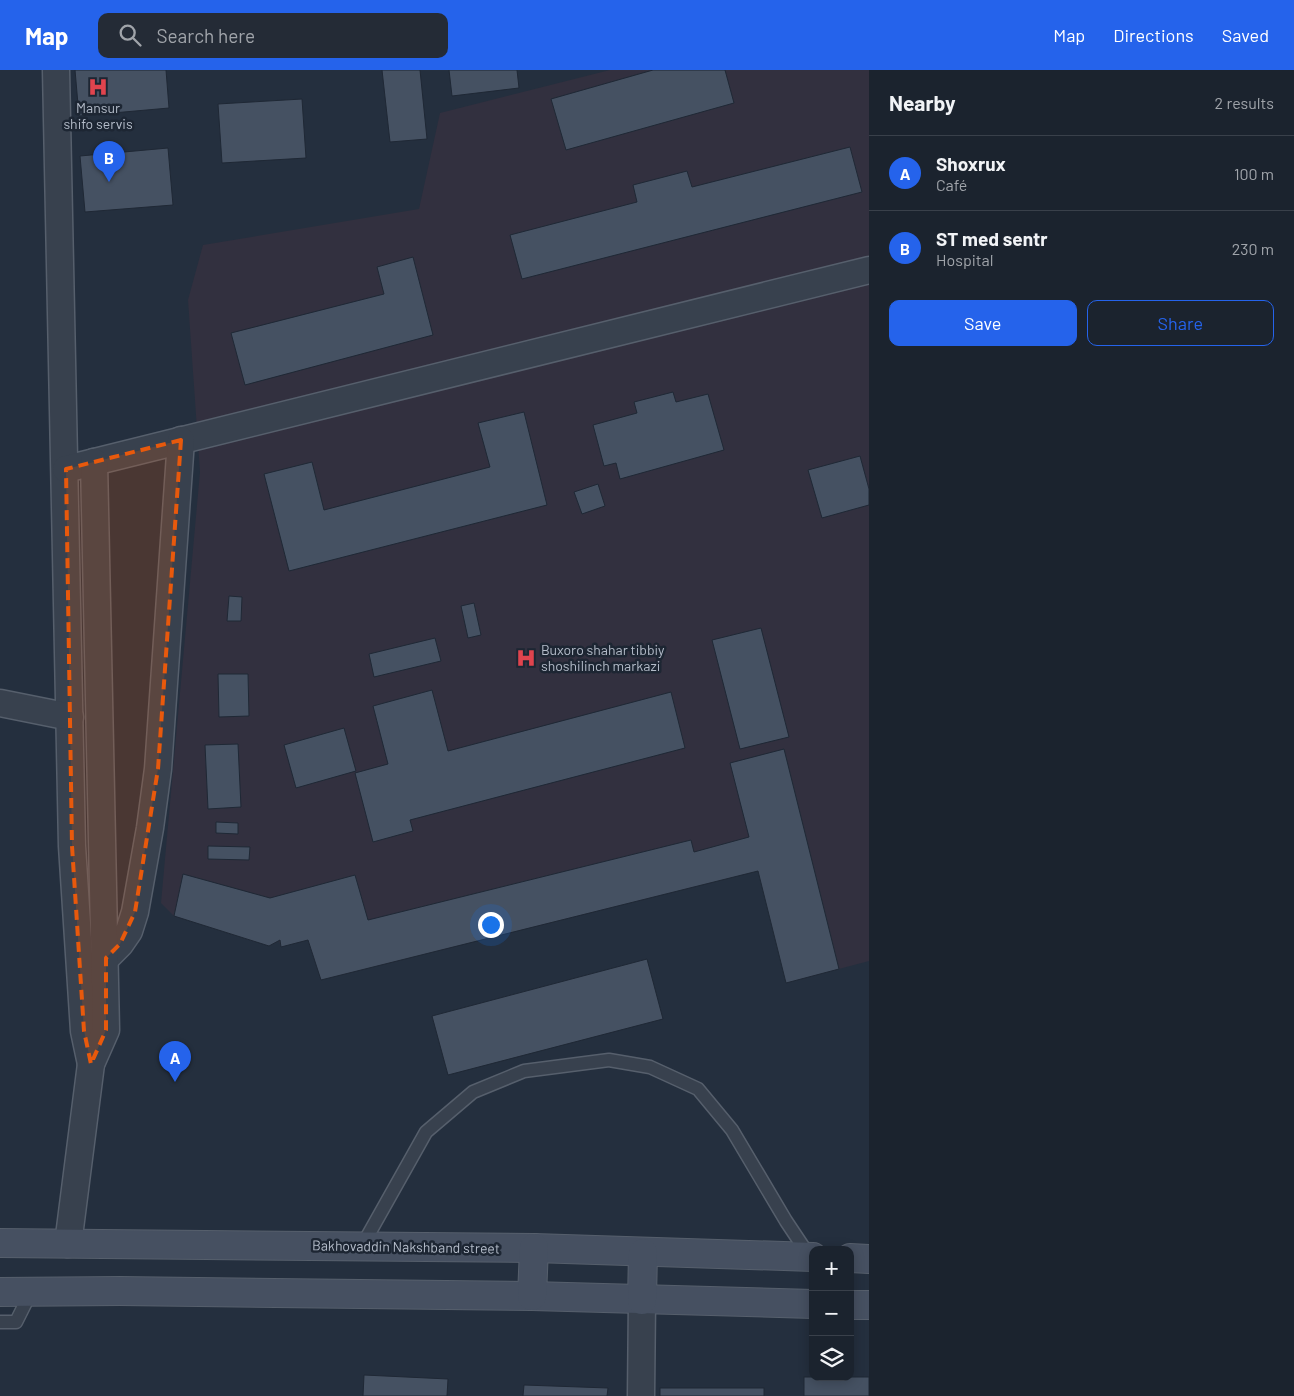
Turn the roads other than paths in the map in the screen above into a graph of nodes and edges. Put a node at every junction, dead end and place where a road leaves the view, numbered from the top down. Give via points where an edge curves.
1 (56, 70) edge
2 (869, 270) edge
3 (181, 440) junction
4 (94, 462) junction
5 (66, 469) junction
6 (0, 703) edge
7 (70, 717) junction
8 (106, 958) junction
9 (91, 1064) junction
10 (0, 1242) edge
11 (68, 1244) junction
12 (362, 1246) junction
13 (534, 1248) junction
14 (643, 1253) junction
15 (809, 1253) edge
16 (809, 1257) edge
17 (854, 1258) edge
18 (869, 1259) edge
19 (0, 1292) edge
20 (31, 1292) junction
21 (532, 1296) junction
22 (642, 1300) junction
23 (809, 1304) edge
24 (854, 1305) edge
25 (869, 1305) edge
26 (0, 1322) edge
27 (641, 1396) edge

1 - 5 street
2 - 3 street
3 - 4 street
3 - 8 street via 158,769 150,828 132,922 120,944
4 - 5 street
4 - 8 street
5 - 7 street
6 - 7 street
7 - 9 street via 72,846 84,1031
8 - 9 street via 106,1030
9 - 11 street
10 - 11 main road, Bakhovaddin Nakshband street
11 - 12 main road, Bakhovaddin Nakshband street
12 - 13 main road, Bakhovaddin Nakshband street
12 - 15 lane via 426,1132 473,1092 524,1072 608,1060 650,1067 698,1089 732,1130 786,1221
13 - 14 main road, Bakhovaddin Nakshband street
13 - 21 main road
14 - 16 main road, Bakhovaddin Nakshband street
14 - 22 main road
17 - 18 main road
19 - 20 main road
20 - 21 main road via 120,1290
20 - 26 lane via 16,1322
21 - 22 main road
22 - 23 main road
22 - 27 street
24 - 25 main road

